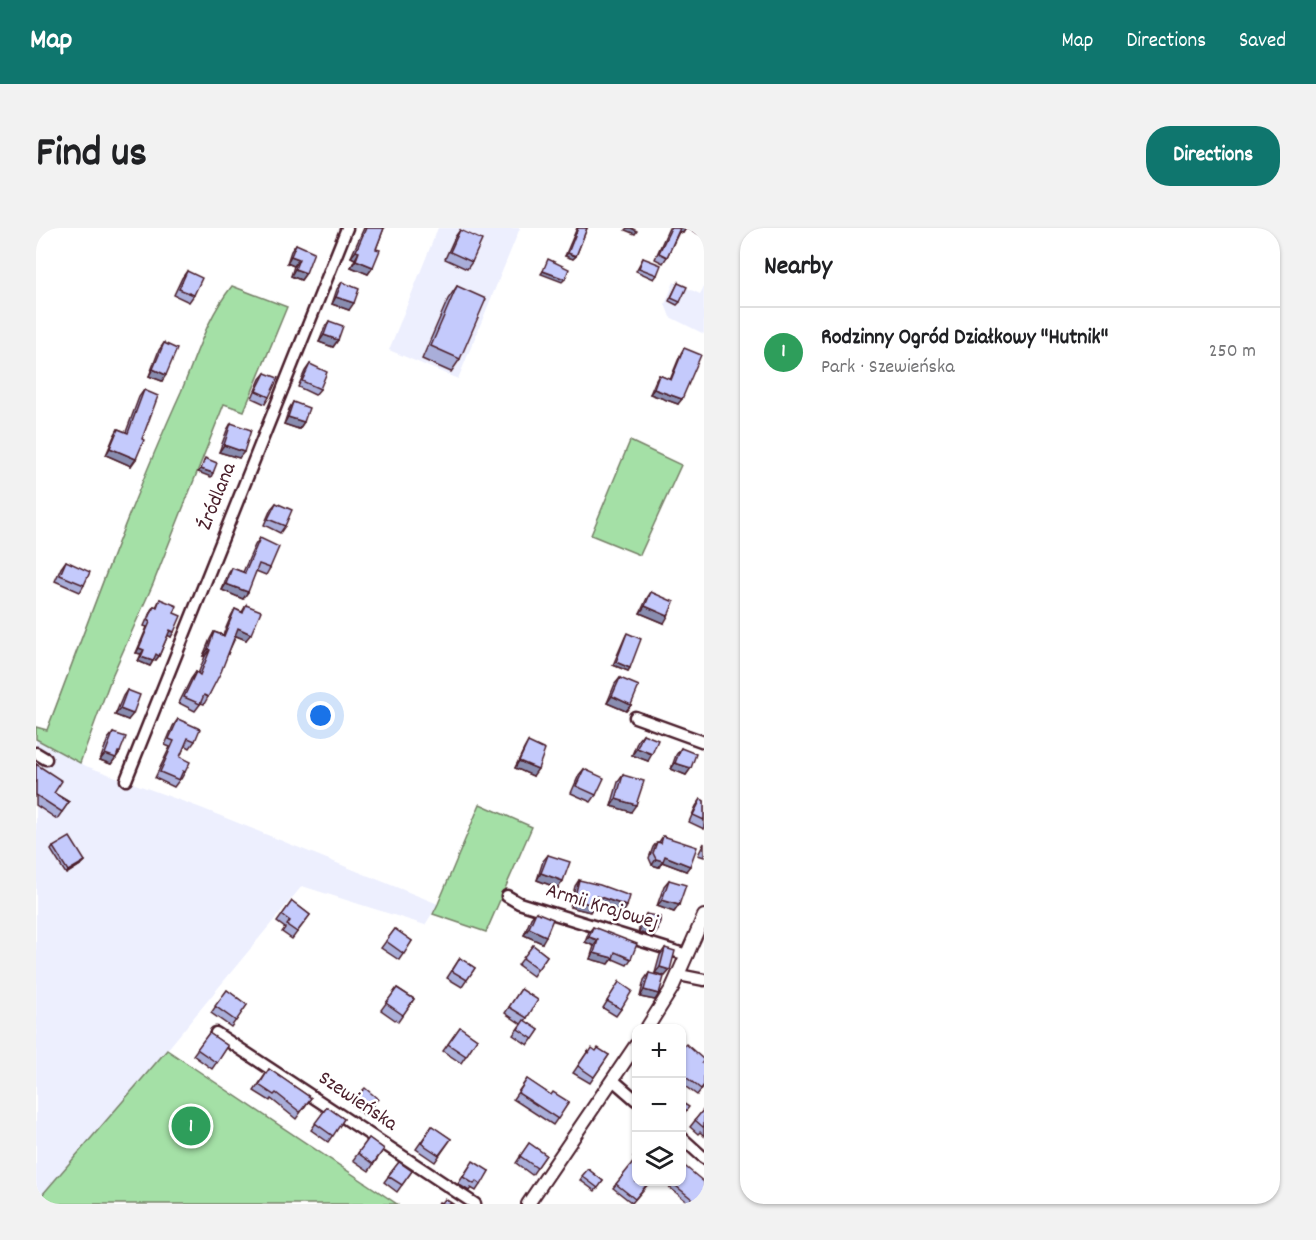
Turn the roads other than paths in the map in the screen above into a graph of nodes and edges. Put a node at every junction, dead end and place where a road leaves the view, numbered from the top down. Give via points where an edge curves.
1 (347, 228) edge
2 (634, 717) dead end
3 (704, 742) edge
4 (36, 753) edge
5 (46, 759) dead end
6 (126, 780) dead end
7 (507, 897) dead end
8 (704, 916) edge
9 (687, 955) junction
10 (679, 975) junction
11 (704, 980) edge
12 (650, 1024) edge
13 (216, 1033) dead end
14 (632, 1051) edge
15 (613, 1080) junction
16 (632, 1097) edge
17 (686, 1142) edge
18 (704, 1158) edge
19 (475, 1204) edge
20 (528, 1204) edge

1 - 6 street, Źródlana
2 - 3 street
4 - 5 street
7 - 9 street, Armii Krajowej
8 - 9 street
9 - 10 street
10 - 11 street
10 - 12 street
13 - 19 street, Szewieńska
14 - 15 street
15 - 16 street
15 - 20 street
17 - 18 street

